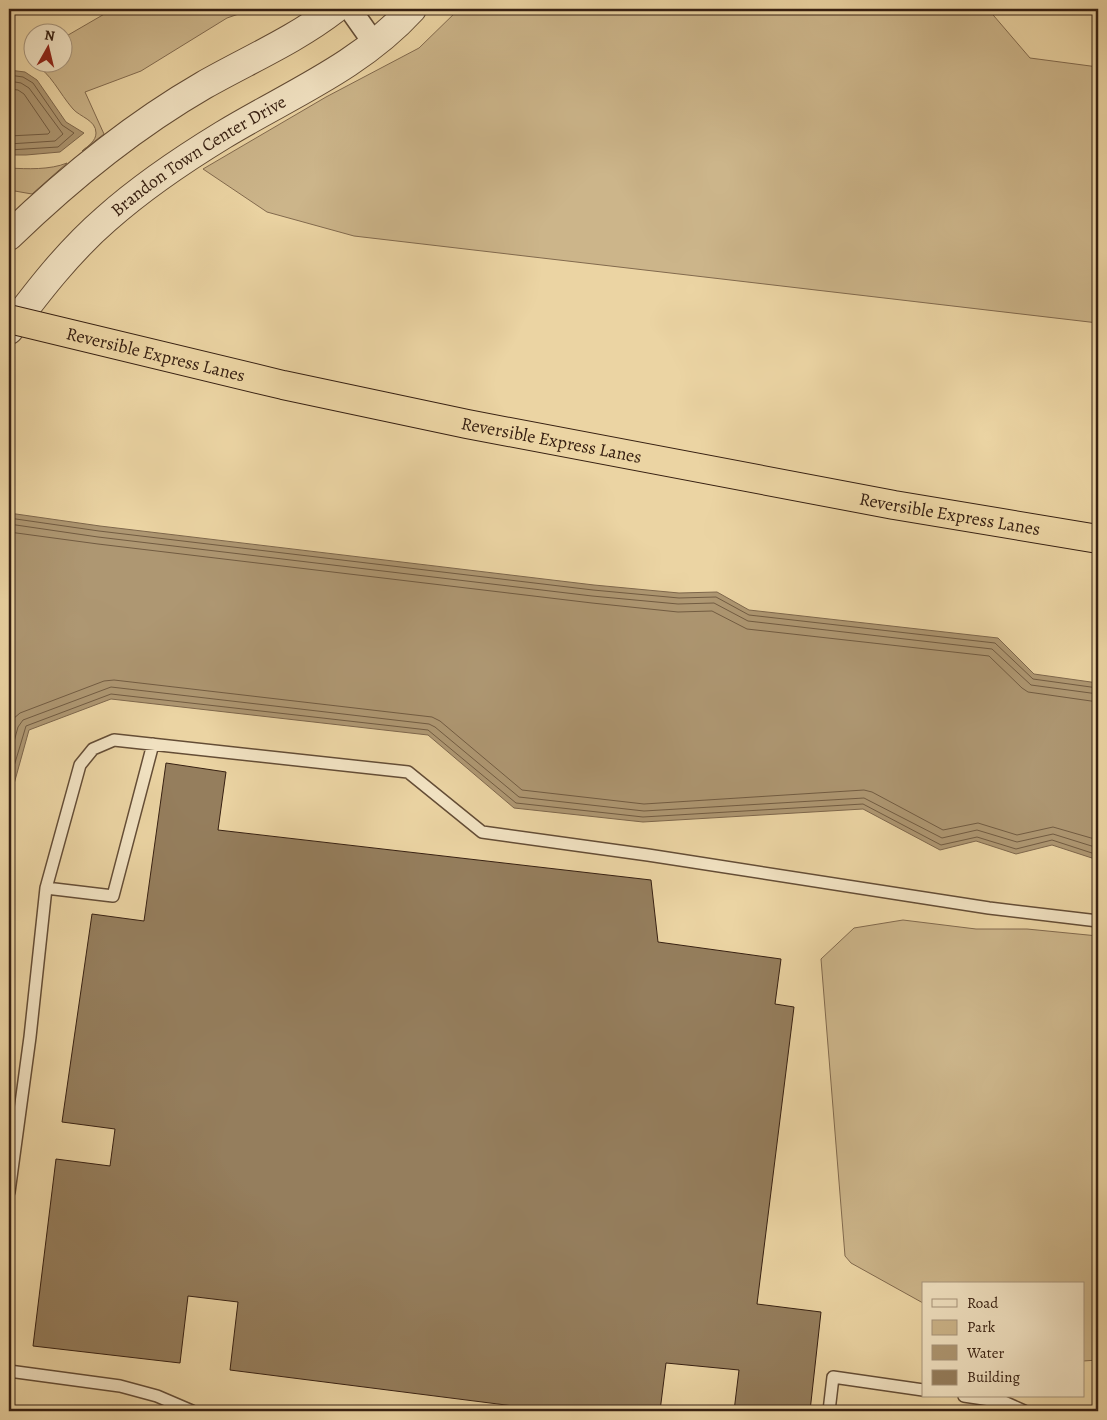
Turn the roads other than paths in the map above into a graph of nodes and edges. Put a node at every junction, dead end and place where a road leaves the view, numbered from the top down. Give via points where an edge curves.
1 (335, 9) edge
2 (350, 9) edge
3 (412, 9) edge
4 (374, 43) junction
5 (9, 236) edge
6 (9, 320) edge
7 (9, 330) edge
8 (1098, 539) edge
9 (153, 744) junction
10 (46, 888) junction
11 (1098, 921) edge
12 (9, 1192) edge
13 (9, 1370) edge
14 (922, 1390) edge
15 (977, 1398) edge
16 (192, 1411) edge
17 (829, 1411) edge
18 (1024, 1411) edge

1 - 5 street via 141,126 83,169
2 - 4 street
3 - 4 street, Brandon Town Center Drive
4 - 7 street, Brandon Town Center Drive via 313,86 183,160 135,195 63,262
6 - 8 highway, Reversible Express Lanes, bridge via 283,385 467,424 894,505
9 - 10 lane via 114,740 93,749 80,765
9 - 10 lane via 114,896
9 - 11 lane via 408,772 482,832 989,908
10 - 12 lane
13 - 16 lane via 120,1386 157,1396
14 - 17 lane via 833,1377
15 - 18 lane via 1004,1402

